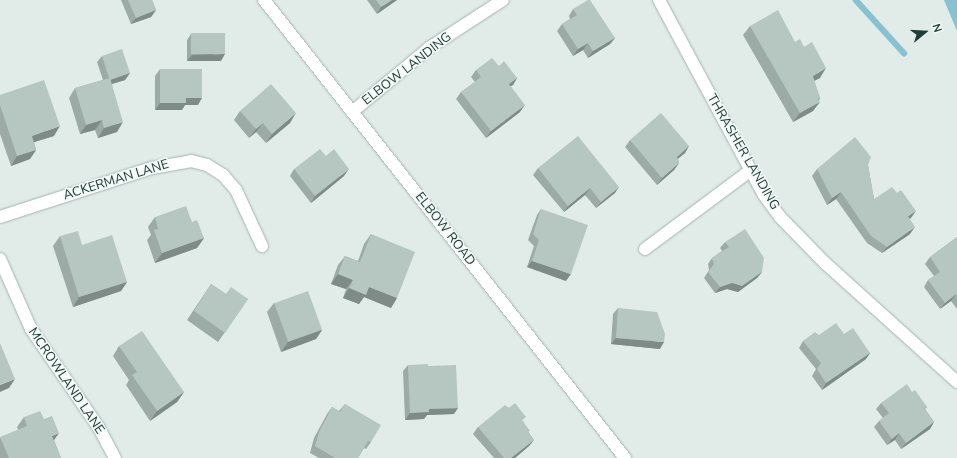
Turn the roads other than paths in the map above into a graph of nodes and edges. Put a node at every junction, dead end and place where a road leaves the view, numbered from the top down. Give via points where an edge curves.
1 (264, 0) edge
2 (503, 0) edge
3 (659, 0) edge
4 (352, 112) junction
5 (751, 170) junction
6 (0, 217) edge
7 (262, 246) dead end
8 (645, 249) dead end
9 (0, 259) edge
10 (957, 382) edge
11 (115, 458) edge
12 (625, 458) edge

1 - 4 street, ELBOW ROAD
2 - 4 street, ELBOW LANDING via 429,48
3 - 5 street, THRASHER LANDING
4 - 12 street, ELBOW ROAD
5 - 8 street
5 - 10 street, THRASHER LANDING via 764,194 798,238
6 - 7 street, ACKERMAN LANE via 152,168 191,161 223,175 236,190
9 - 11 street, MCROWLAND LANE via 31,330 99,428

